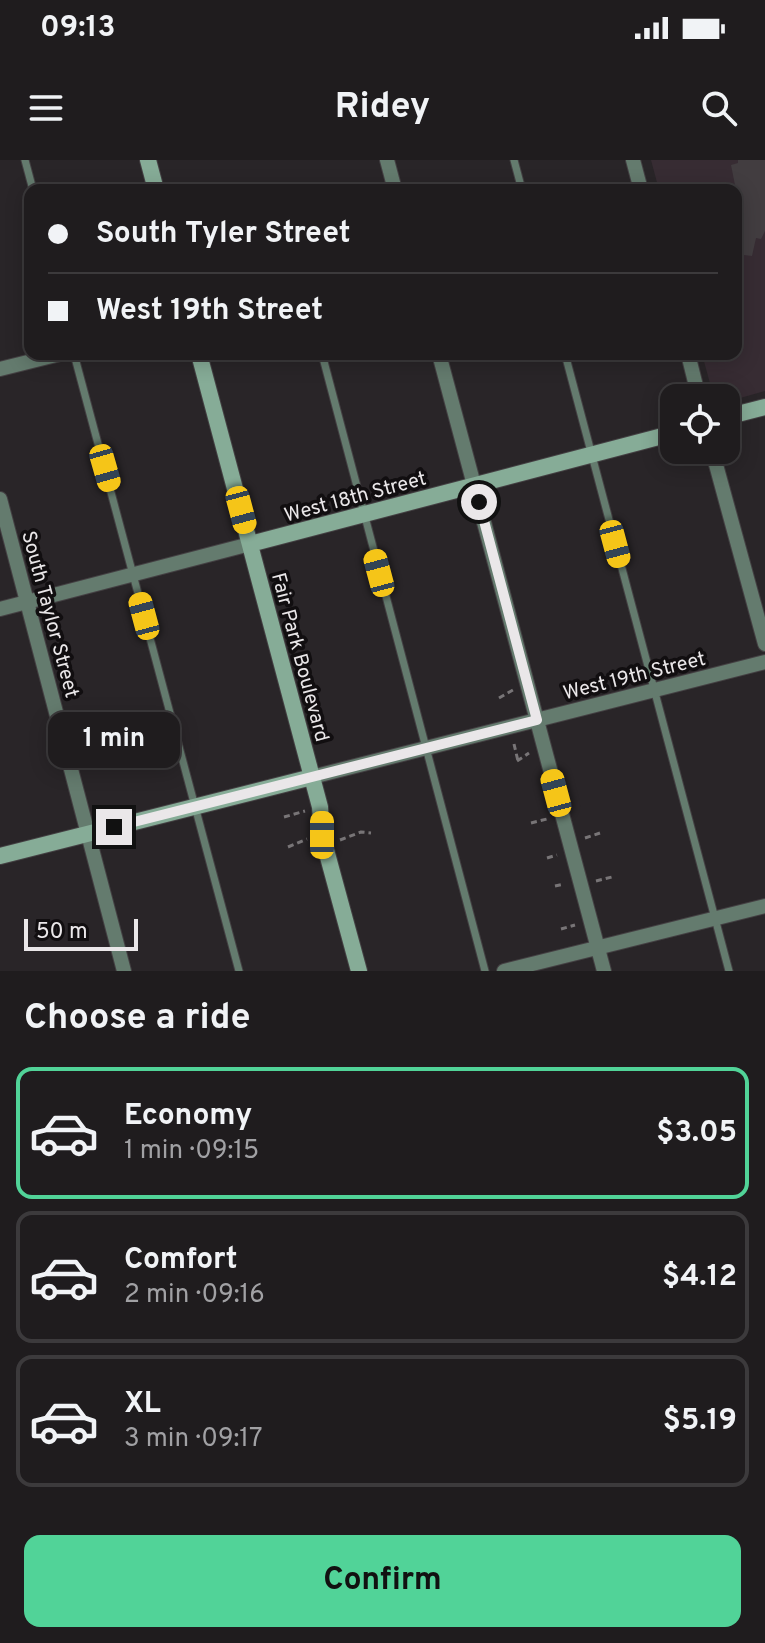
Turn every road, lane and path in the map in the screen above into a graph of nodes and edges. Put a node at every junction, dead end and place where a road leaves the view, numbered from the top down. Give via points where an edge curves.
1 (25, 160) edge
2 (148, 160) edge
3 (387, 160) edge
4 (514, 160) edge
5 (633, 160) edge
6 (31, 184) edge
7 (154, 184) edge
8 (393, 184) edge
9 (520, 184) edge
10 (639, 184) edge
11 (36, 360) edge
12 (76, 360) edge
13 (201, 360) edge
14 (324, 360) edge
15 (441, 360) edge
16 (567, 360) edge
17 (690, 360) edge
18 (0, 369) edge
19 (696, 384) edge
20 (765, 407) edge
21 (740, 413) edge
22 (660, 437) edge
23 (592, 456) junction
24 (716, 464) edge
25 (475, 486) junction
26 (0, 499) edge
27 (364, 515) junction
28 (250, 544) junction
29 (136, 574) junction
30 (27, 602) junction
31 (0, 609) edge
32 (765, 644) edge
33 (765, 662) edge
34 (655, 690) junction
35 (537, 720) junction
36 (514, 744) dead end
37 (425, 748) junction
38 (518, 761) dead end
39 (312, 777) junction
40 (195, 806) junction
41 (320, 807) junction
42 (284, 817) dead end
43 (88, 833) junction
44 (371, 833) dead end
45 (324, 839) junction
46 (288, 847) dead end
47 (0, 856) edge
48 (612, 877) dead end
49 (581, 885) junction
50 (765, 906) edge
51 (715, 918) junction
52 (598, 948) junction
53 (124, 971) edge
54 (239, 971) edge
55 (359, 971) edge
56 (485, 971) edge
57 (504, 971) edge
58 (604, 971) edge
59 (729, 971) edge

1 - 6 lane
2 - 7 street
3 - 8 street
4 - 9 lane
5 - 10 street
11 - 18 street
12 - 29 lane
13 - 28 street, Fair Park Boulevard
14 - 27 lane
15 - 25 street
16 - 23 lane
17 - 19 street
20 - 21 street
22 - 23 street, West 18th Street
23 - 25 street, West 18th Street
23 - 34 lane
24 - 32 street
25 - 27 street, West 18th Street
25 - 35 street
26 - 30 street, South Taylor Street
27 - 28 street, West 18th Street
27 - 37 lane
28 - 29 street, West 18th Street
28 - 39 street, Fair Park Boulevard
29 - 30 street, West 18th Street
29 - 40 lane
30 - 31 street, West 18th Street
30 - 43 street, South Taylor Street
33 - 34 street, West 19th Street
34 - 35 street, West 19th Street
34 - 51 lane
35 - 37 street, West 19th Street
35 - 49 street
36 - 38 path
37 - 39 street, West 19th Street
37 - 56 lane
39 - 40 street, West 19th Street
39 - 41 street, Fair Park Boulevard
40 - 43 street, West 19th Street
40 - 54 lane
41 - 42 path
41 - 45 street, Fair Park Boulevard
43 - 47 street, West 19th Street
43 - 53 street, South Taylor Street
44 - 45 path
45 - 46 path
45 - 55 street, Fair Park Boulevard
48 - 49 path
49 - 52 street
50 - 51 street
51 - 52 street
51 - 59 lane
52 - 57 street
52 - 58 street

